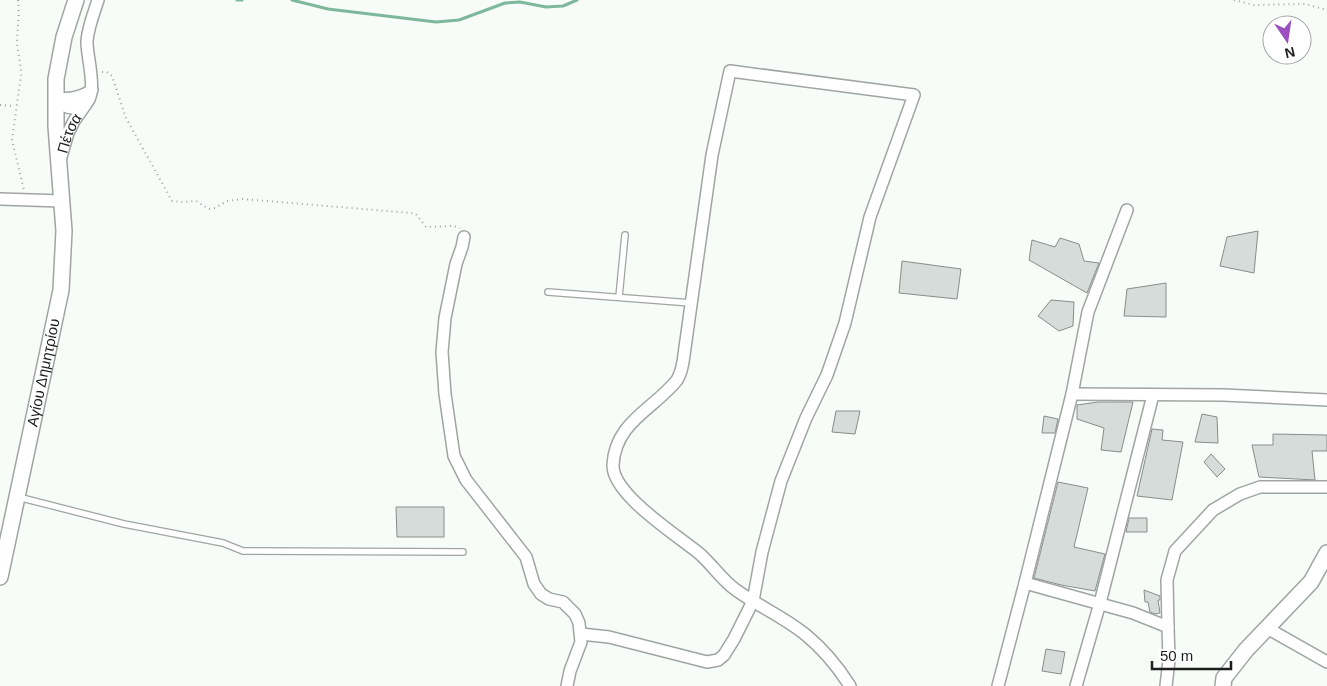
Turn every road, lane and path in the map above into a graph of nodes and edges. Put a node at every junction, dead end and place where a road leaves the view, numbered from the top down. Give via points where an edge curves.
1 (18, 0) edge
2 (76, 0) edge
3 (98, 0) edge
4 (1234, 0) edge
5 (1327, 10) edge
6 (90, 70) junction
7 (91, 94) junction
8 (56, 98) junction
9 (0, 105) edge
10 (16, 106) junction
11 (59, 166) junction
12 (0, 199) edge
13 (26, 200) junction
14 (62, 201) junction
15 (1127, 210) dead end
16 (625, 235) dead end
17 (464, 237) joint
18 (548, 292) dead end
19 (619, 297) junction
20 (691, 302) junction
21 (1072, 394) junction
22 (1153, 395) junction
23 (1327, 400) edge
24 (1327, 487) edge
25 (18, 497) junction
26 (463, 552) dead end
27 (1327, 553) edge
28 (0, 577) edge
29 (1026, 583) junction
30 (752, 601) junction
31 (1100, 603) junction
32 (1168, 627) junction
33 (1267, 628) junction
34 (580, 634) junction
35 (1327, 662) edge
36 (567, 686) edge
37 (850, 686) edge
38 (998, 686) edge
39 (1076, 686) edge
40 (1166, 686) edge
41 (1223, 686) edge

1 - 10 path via 17,46 21,65
2 - 8 main road, Πέτσα via 59,58
3 - 6 street via 87,39
4 - 5 path via 1254,5 1305,4
6 - 7 street
6 - 17 path via 107,72 112,76 126,118 172,201 196,201 209,209 242,199 416,214 426,227 459,227
7 - 8 street, Πέτσα
7 - 11 street, Πέτσα via 68,133
8 - 11 main road, Πέτσα
9 - 10 path
10 - 13 path via 12,140
11 - 14 main road, Αγίου Δημητρίου
12 - 13 street
13 - 14 street
14 - 25 main road, Αγίου Δημητρίου via 61,290
15 - 21 street via 1088,312
16 - 19 lane
17 - 34 street via 445,318 442,352 454,456 466,480 526,557 540,594 570,608 579,623
18 - 19 lane
19 - 20 lane
20 - 30 street via 678,379 634,419 619,440 613,467 635,503 700,554 734,589
20 - 30 street via 712,155 730,71 914,95 870,217 845,323 827,375 781,481
21 - 22 street
21 - 29 street
22 - 23 street via 1223,394
22 - 31 street
24 - 32 street via 1260,487 1240,494 1213,510 1175,551 1167,580
25 - 26 lane via 124,524 223,543 248,552
25 - 28 main road, Αγίου Δημητρίου
27 - 33 main road via 1311,582
29 - 31 street
29 - 38 street
30 - 34 street via 734,639 724,655 714,662 698,661 604,636
30 - 37 street via 806,635
31 - 32 street
31 - 39 street
32 - 40 street
33 - 35 street
33 - 41 main road via 1224,678
34 - 36 street via 581,642

